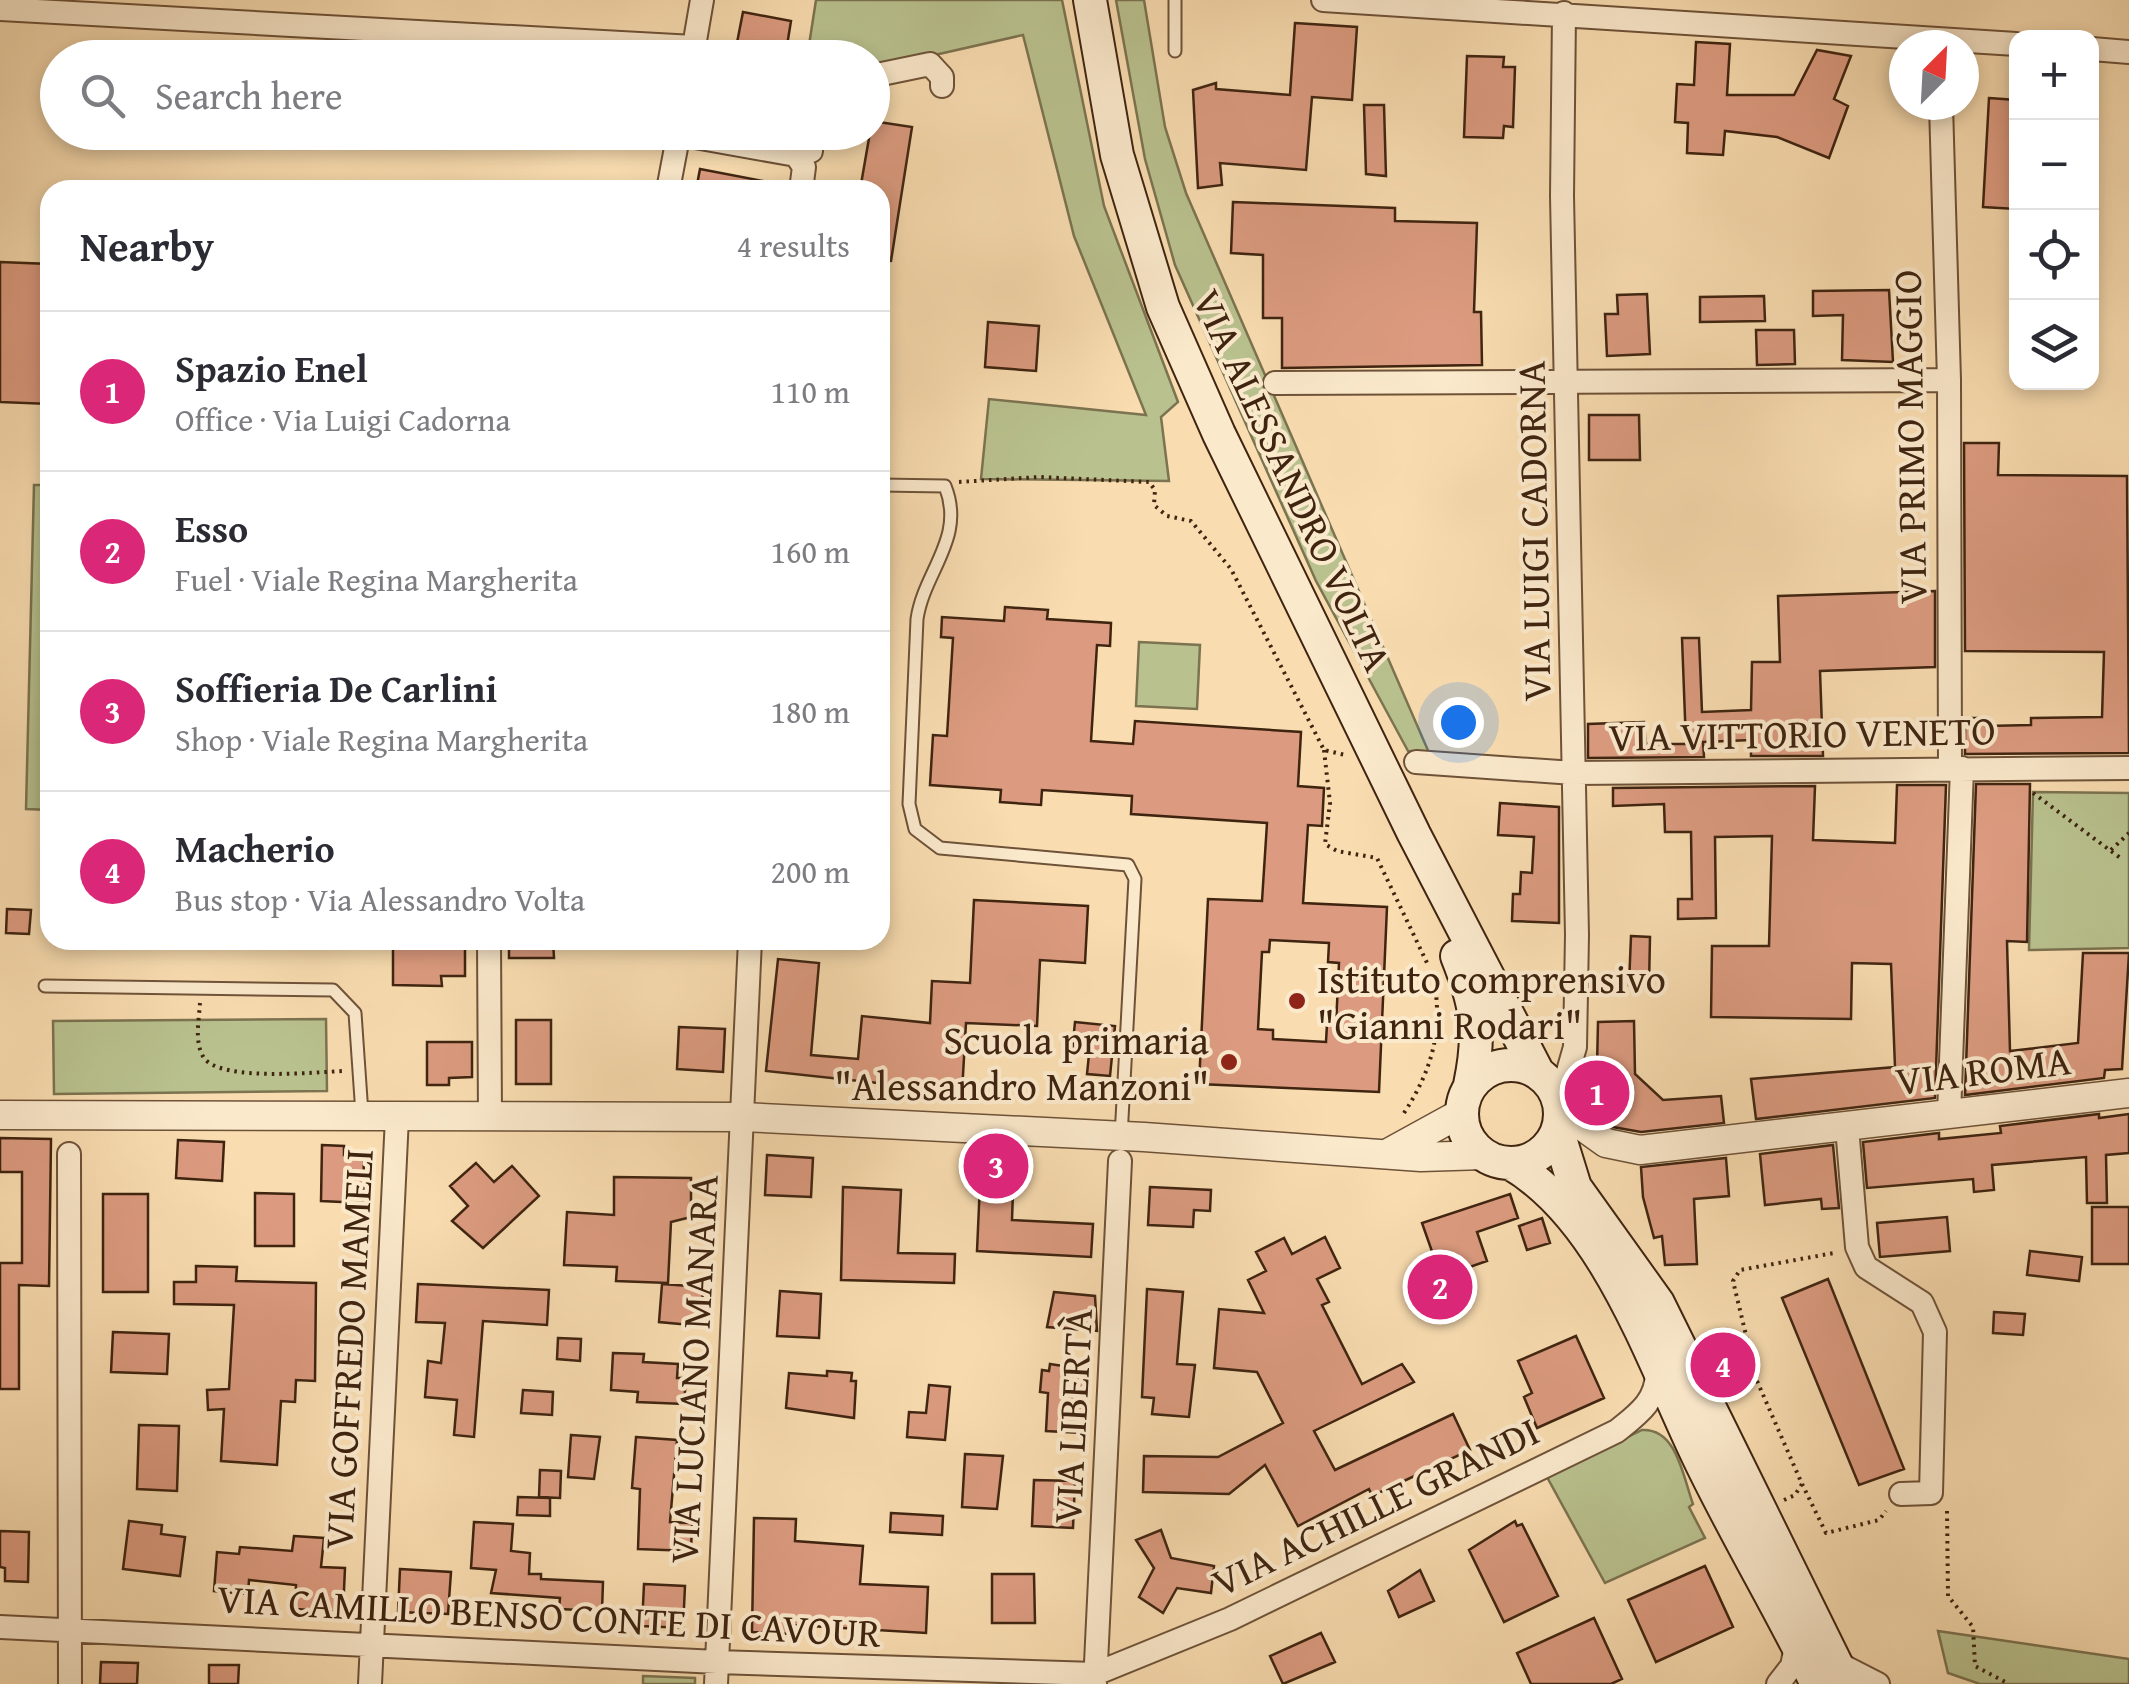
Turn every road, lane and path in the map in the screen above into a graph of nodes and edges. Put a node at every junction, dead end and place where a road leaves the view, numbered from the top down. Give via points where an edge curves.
1 (702, 0) edge
2 (1090, 0) edge
3 (1174, 0) edge
4 (1323, 0) edge
5 (1492, 5) edge
6 (0, 9) edge
7 (198, 10) edge
8 (1667, 12) edge
9 (1564, 13) junction
10 (1889, 36) edge
11 (552, 40) edge
12 (695, 40) edge
13 (1979, 43) edge
14 (2009, 44) edge
15 (2099, 50) edge
16 (1175, 51) dead end
17 (2129, 52) edge
18 (890, 72) edge
19 (942, 86) dead end
20 (1941, 120) edge
21 (676, 150) edge
22 (765, 150) edge
23 (811, 150) edge
24 (796, 156) junction
25 (670, 180) edge
26 (802, 180) edge
27 (1569, 378) junction
28 (1949, 380) junction
29 (1275, 383) dead end
30 (890, 484) edge
31 (945, 486) junction
32 (1324, 750) junction
33 (1360, 756) dead end
34 (1416, 762) dead end
35 (1956, 768) junction
36 (2033, 768) junction
37 (2129, 768) edge
38 (1574, 773) junction
39 (2129, 833) edge
40 (1414, 834) junction
41 (2111, 850) junction
42 (2123, 860) dead end
43 (490, 950) edge
44 (750, 950) edge
45 (44, 986) dead end
46 (201, 988) junction
47 (1575, 1047) junction
48 (1537, 1071) junction
49 (359, 1072) junction
50 (2129, 1093) edge
51 (1466, 1099) junction
52 (0, 1115) edge
53 (1949, 1115) junction
54 (1560, 1116) junction
55 (397, 1117) junction
56 (490, 1117) junction
57 (742, 1117) junction
58 (362, 1118) junction
59 (1400, 1118) dead end
60 (1847, 1126) junction
61 (1121, 1149) junction
62 (1389, 1152) junction
63 (69, 1154) dead end
64 (1497, 1159) junction
65 (1858, 1246) junction
66 (1657, 1372) junction
67 (1802, 1484) junction
68 (1901, 1494) joint
69 (1762, 1509) junction
70 (1948, 1596) dead end
71 (0, 1627) edge
72 (70, 1630) junction
73 (1797, 1642) junction
74 (372, 1645) junction
75 (717, 1673) edge
76 (1833, 1677) edge
77 (1095, 1679) edge
78 (70, 1684) edge
79 (370, 1684) edge
80 (1778, 1684) edge
81 (1878, 1684) edge
82 (2009, 1684) edge

1 - 12 street
2 - 40 main road, VIA ALESSANDRO VOLTA via 1116,155 1163,307
3 - 16 lane
4 - 5 street
5 - 9 street
6 - 7 street
7 - 11 street
8 - 9 street
8 - 10 street
9 - 27 street, VIA LUIGI CADORNA
13 - 14 street
15 - 17 street
18 - 19 street via 930,64
20 - 28 street, VIA PRIMO MAGGIO
21 - 25 street
22 - 24 street
23 - 24 street
24 - 26 street
27 - 28 street
27 - 29 street
27 - 38 street, VIA LUIGI CADORNA
28 - 35 street, VIA PRIMO MAGGIO
30 - 31 lane
31 - 32 path via 1039,477 1148,482 1154,505 1191,522 1231,569
31 - 61 lane via 952,520 948,545 917,619 910,804 915,830 940,848 1128,865 1135,879
32 - 33 path
32 - 59 path via 1330,803 1325,844 1376,858 1428,962 1438,1001 1434,1052
34 - 38 street, VIA VITTORIO VENETO
35 - 36 street, VIA VITTORIO VENETO
35 - 38 street, VIA VITTORIO VENETO
35 - 53 street, VIA PRIMO MAGGIO
36 - 37 street, VIA VITTORIO VENETO
36 - 41 path via 2033,792
38 - 47 street, VIA LUIGI CADORNA
39 - 41 path
40 - 48 main road, VIA ALESSANDRO VOLTA
40 - 51 main road, VIA ALESSANDRO VOLTA via 1473,996 1478,1044
41 - 42 path
43 - 56 street
44 - 57 street, VIA LUCIANO MANARA
45 - 46 lane
46 - 49 lane via 332,990 355,1013
46 - 49 path via 198,1034 203,1056 215,1068
47 - 48 street
47 - 54 street, VIA LUIGI CADORNA
48 - 51 main road via 1502,1065 1482,1073
48 - 54 main road
49 - 58 lane
50 - 53 street, VIA ROMA
51 - 62 street via 1439,1129
51 - 64 main road via 1466,1136
52 - 58 street
53 - 60 street, VIA ROMA
54 - 60 street, VIA ROMA via 1606,1143 1640,1150
54 - 64 main road via 1543,1153
54 - 69 main road via 1575,1187 1658,1303
55 - 56 street
55 - 58 street
55 - 74 street, VIA GOFFREDO MAMELI
56 - 57 street
57 - 61 street
57 - 75 street, VIA LUCIANO MANARA
60 - 65 street, VIA ROMA
61 - 62 street
61 - 77 street, VIA LIBERTÀ
62 - 64 street
63 - 72 street
64 - 66 main road via 1533,1176 1569,1210 1623,1298
65 - 67 path via 1758,1264 1734,1280 1757,1381
65 - 68 street via 1866,1267 1922,1303 1934,1332 1930,1493
66 - 73 main road
66 - 77 street, VIA ACHILLE GRANDI via 1648,1405 1617,1430
67 - 68 path via 1826,1533 1879,1520
67 - 69 path via 1795,1495
69 - 76 main road
70 - 82 path via 1973,1627 1975,1666
71 - 72 street, VIA CAMILLO BENSO CONTE DI CAVOUR
72 - 74 street, VIA CAMILLO BENSO CONTE DI CAVOUR
72 - 78 street
73 - 76 main road
73 - 80 street via 1792,1666
74 - 75 street, VIA CAMILLO BENSO CONTE DI CAVOUR
74 - 79 street, VIA GOFFREDO MAMELI
75 - 77 street, VIA CAMILLO BENSO CONTE DI CAVOUR
76 - 81 street

